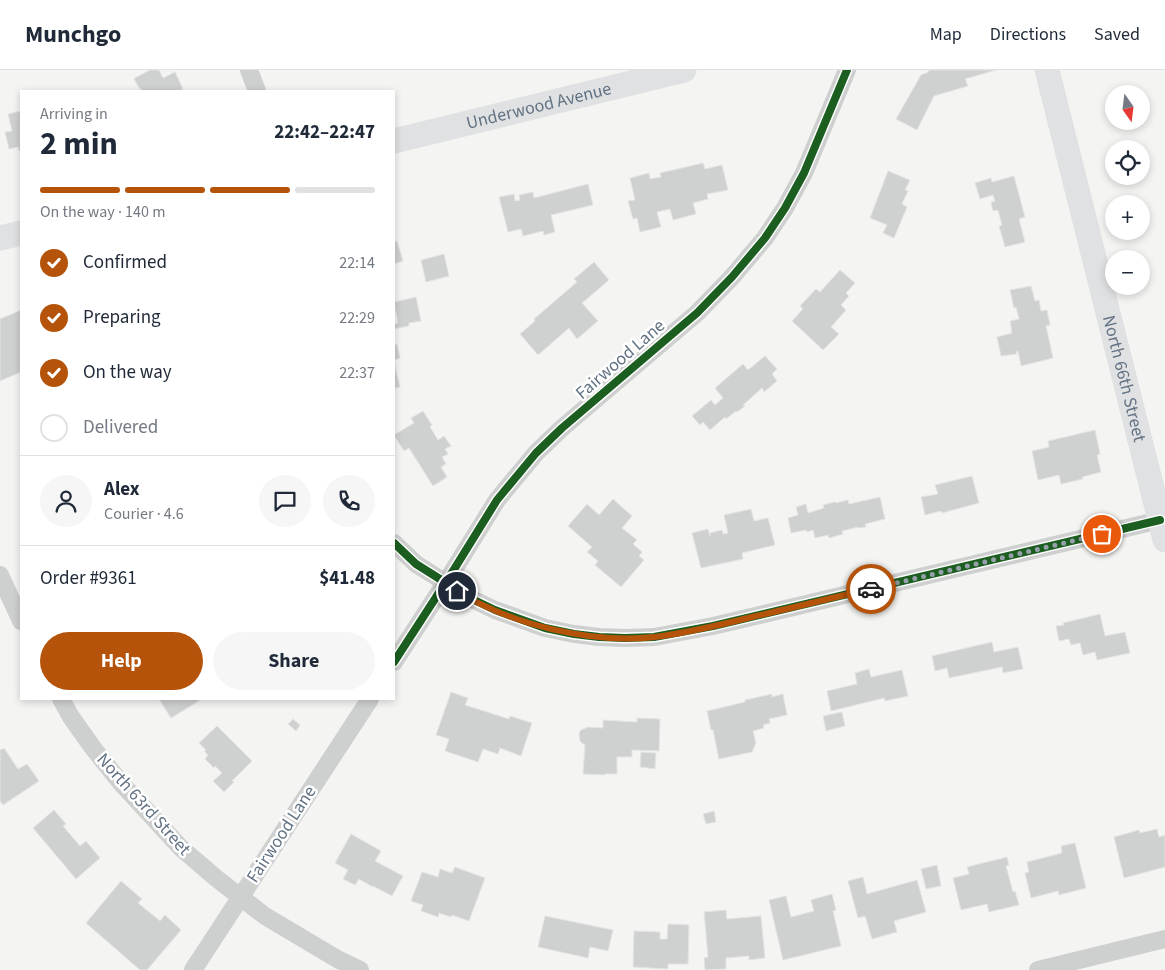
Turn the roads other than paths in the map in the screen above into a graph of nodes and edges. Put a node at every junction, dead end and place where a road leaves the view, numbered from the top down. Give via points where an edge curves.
1 (249, 70) edge
2 (684, 70) edge
3 (848, 70) edge
4 (1047, 70) edge
5 (257, 90) edge
6 (395, 141) edge
7 (20, 232) edge
8 (0, 238) edge
9 (1163, 530) edge
10 (395, 544) edge
11 (0, 575) edge
12 (445, 583) junction
13 (20, 619) edge
14 (395, 660) edge
15 (62, 700) edge
16 (369, 700) edge
17 (240, 897) junction
18 (1165, 940) edge
19 (193, 970) edge
20 (360, 970) edge
21 (1038, 970) edge

1 - 5 street
2 - 6 street, Underwood Avenue
3 - 12 street, Fairwood Lane via 804,173 765,238 697,313 536,453 497,500
4 - 9 street, North 66th Street
7 - 8 street
9 - 12 street via 654,637 599,637 546,628 495,610
10 - 12 street via 416,564
11 - 13 street
12 - 14 street, Fairwood Lane
15 - 17 street, North 63rd Street via 121,783 182,848
16 - 17 street, Fairwood Lane
17 - 19 street, Fairwood Lane
17 - 20 street, North 63rd Street via 265,916
18 - 21 street

